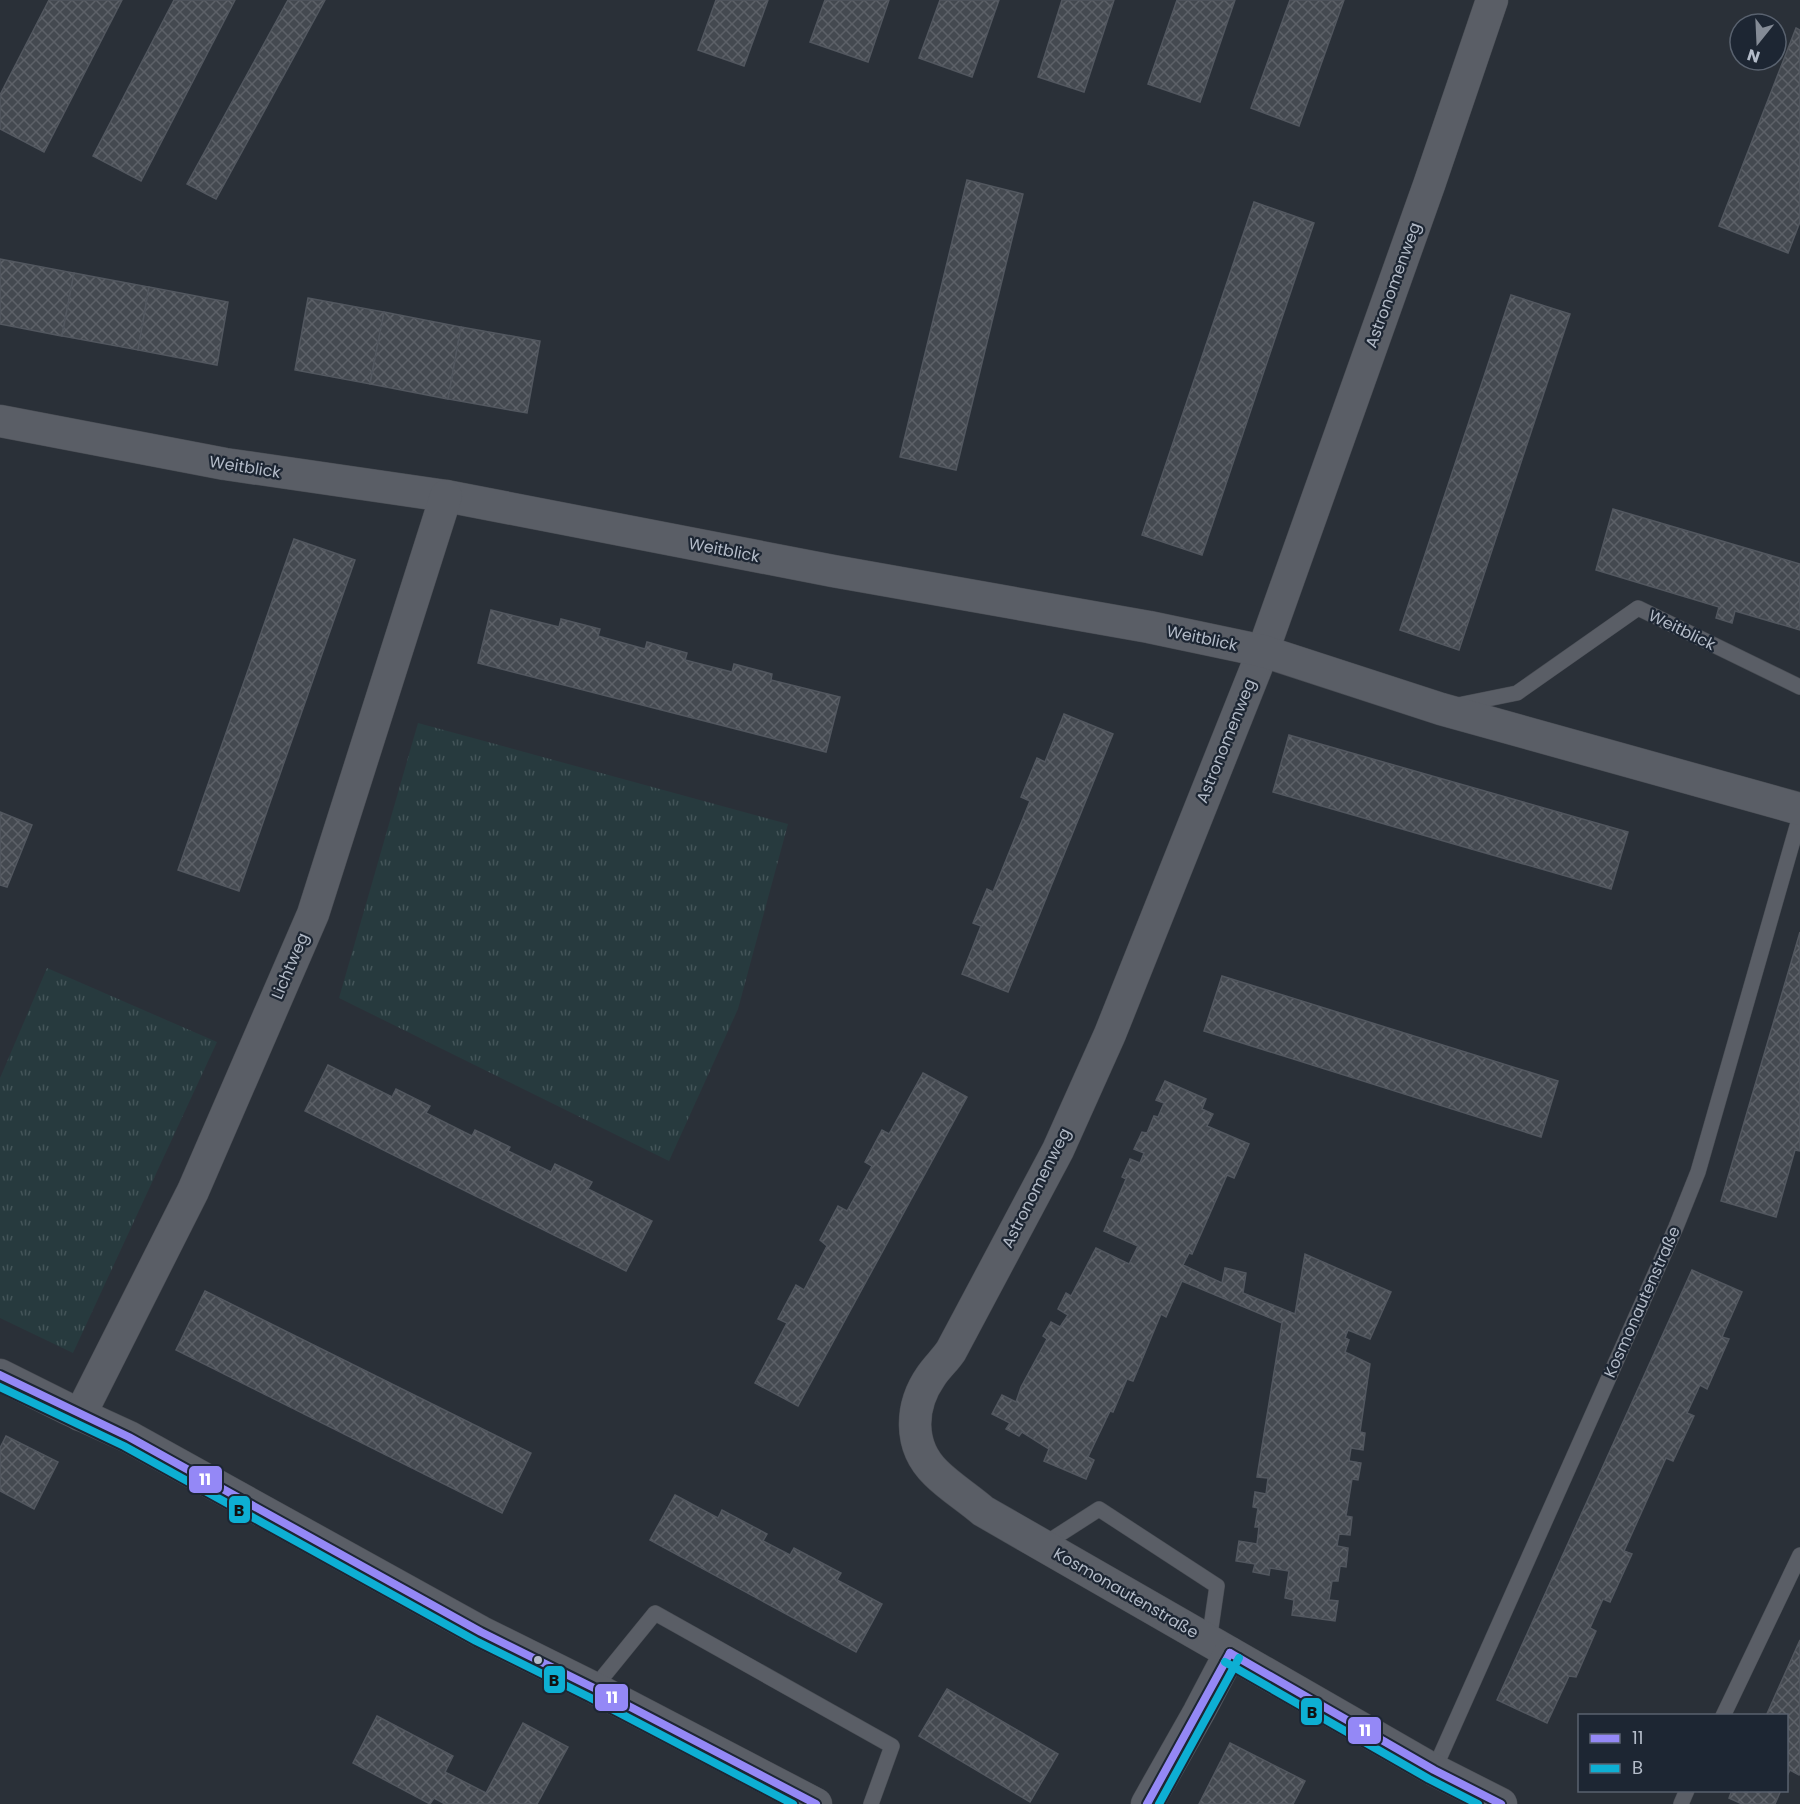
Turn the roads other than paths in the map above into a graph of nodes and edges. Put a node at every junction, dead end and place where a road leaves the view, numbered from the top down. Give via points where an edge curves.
1 (1492, 0) edge
2 (0, 421) edge
3 (446, 496) junction
4 (1263, 651) junction
5 (1800, 687) edge
6 (1441, 708) junction
7 (1800, 809) edge
8 (1800, 816) edge
9 (0, 1375) edge
10 (80, 1415) junction
11 (923, 1456) joint
12 (1043, 1545) junction
13 (1800, 1555) edge
14 (1220, 1647) junction
15 (594, 1688) junction
16 (1724, 1714) edge
17 (1434, 1770) junction
18 (816, 1804) edge
19 (871, 1804) edge
20 (1147, 1804) edge
21 (1501, 1804) edge

1 - 4 street, Astronomenweg
2 - 3 street, Weitblick via 225,464
3 - 4 street, Weitblick
3 - 10 street, Lichtweg via 312,914 193,1191
4 - 6 street, Weitblick
4 - 11 street, Astronomenweg via 1110,1034 1058,1150 951,1351 923,1392 914,1428
5 - 6 lane, Weitblick via 1638,608 1516,693
6 - 7 street, Weitblick
8 - 17 lane, Kosmonautenstraße via 1698,1172
9 - 10 street
10 - 15 street via 129,1437 481,1632
11 - 12 street, Kosmonautenstraße via 936,1474 983,1511
12 - 14 street, Kosmonautenstraße
12 - 14 lane, Kosmonautenstraße via 1099,1509 1218,1586
13 - 16 lane
14 - 17 street, Kosmonautenstraße
14 - 20 street via 1199,1712
15 - 18 street
15 - 19 lane via 655,1613 892,1746
17 - 21 street, Kosmonautenstraße

